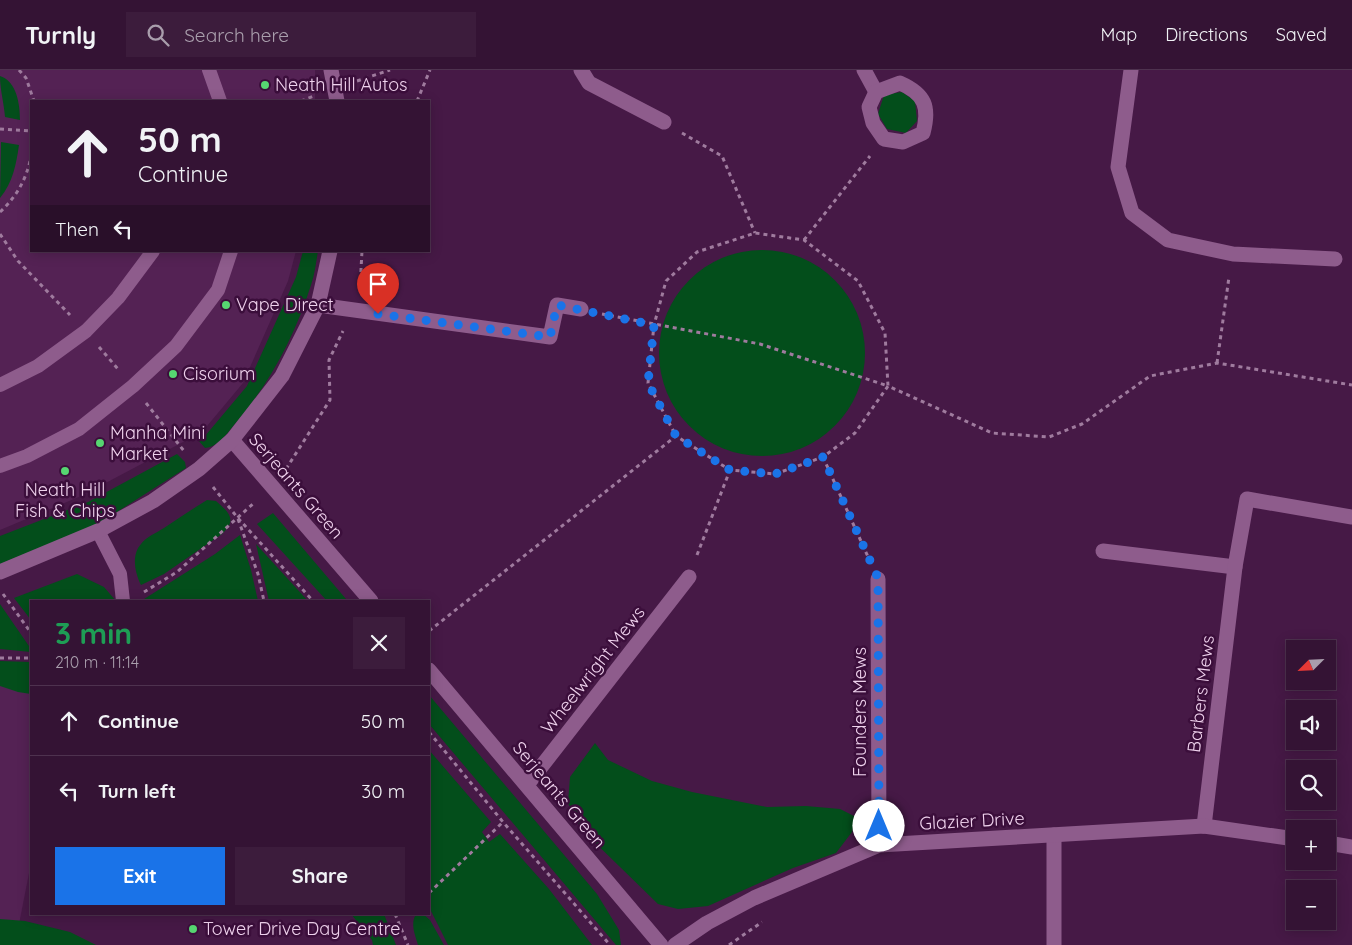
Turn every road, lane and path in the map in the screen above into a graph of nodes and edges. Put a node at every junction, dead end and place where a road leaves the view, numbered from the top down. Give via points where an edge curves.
1 (19, 70) edge
2 (209, 70) edge
3 (331, 70) edge
4 (390, 70) edge
5 (430, 70) edge
6 (581, 70) edge
7 (864, 70) edge
8 (1131, 70) edge
9 (358, 88) dead end
10 (876, 92) junction
11 (34, 100) edge
12 (220, 100) edge
13 (337, 100) edge
14 (417, 100) edge
15 (664, 122) joint
16 (0, 129) edge
17 (30, 131) edge
18 (884, 139) junction
19 (30, 161) edge
20 (0, 212) edge
21 (755, 233) junction
22 (0, 234) edge
23 (804, 240) junction
24 (152, 252) edge
25 (231, 252) edge
26 (330, 252) edge
27 (362, 252) edge
28 (1233, 254) junction
29 (1335, 259) dead end
30 (318, 305) junction
31 (581, 309) joint
32 (359, 311) junction
33 (654, 325) junction
34 (86, 331) junction
35 (1217, 363) junction
36 (0, 385) edge
37 (1352, 385) edge
38 (133, 386) junction
39 (888, 386) junction
40 (676, 436) junction
41 (232, 440) junction
42 (823, 457) junction
43 (0, 466) edge
44 (198, 469) junction
45 (730, 470) junction
46 (273, 488) junction
47 (237, 517) junction
48 (1352, 517) edge
49 (98, 531) junction
50 (1103, 551) dead end
51 (1235, 567) junction
52 (0, 572) edge
53 (689, 578) joint
54 (878, 578) joint
55 (0, 590) edge
56 (130, 599) edge
57 (264, 600) edge
58 (312, 600) edge
59 (370, 600) edge
60 (430, 631) edge
61 (30, 632) edge
62 (0, 658) edge
63 (30, 658) edge
64 (430, 671) edge
65 (430, 733) edge
66 (527, 785) junction
67 (503, 822) junction
68 (1204, 826) junction
69 (1054, 835) junction
70 (1286, 838) edge
71 (1336, 844) edge
72 (879, 845) junction
73 (1352, 847) edge
74 (430, 892) edge
75 (397, 915) edge
76 (408, 945) edge
77 (610, 945) edge
78 (661, 945) edge
79 (674, 945) edge
80 (1054, 945) edge

1 - 11 path via 26,78
2 - 12 lane
3 - 13 street
4 - 9 path via 357,81
5 - 14 path
6 - 15 street via 589,83
7 - 10 street
8 - 28 street via 1118,167 1132,213 1168,240
10 - 18 street via 869,107 873,123
10 - 18 street via 900,83 913,89 924,101 927,118 923,133 903,142
15 - 21 path via 722,156
16 - 17 path
18 - 23 path
19 - 20 path via 13,200
21 - 23 path
21 - 33 path via 697,252 666,281
22 - 34 path via 18,261
23 - 39 path via 858,281 884,333
24 - 34 lane via 118,298
25 - 38 lane via 218,290 176,346
26 - 30 street
27 - 32 path
28 - 29 street
28 - 35 path
30 - 32 street
30 - 41 street via 282,376
31 - 32 street via 557,305 550,337
31 - 33 path
32 - 46 path via 341,333 329,360 330,400
33 - 39 path via 760,344
33 - 40 path via 648,383
34 - 36 lane via 38,366
34 - 38 path
35 - 37 path
35 - 39 path via 1150,376 1082,424 1050,438 992,433
38 - 43 lane via 79,429
38 - 44 path
39 - 42 path via 856,433
40 - 45 path
40 - 60 path
41 - 44 street
41 - 46 street, Serjeants Green
42 - 45 path via 775,474
42 - 54 path
44 - 47 path
44 - 49 street via 152,501
45 - 53 path
46 - 47 path
46 - 59 street, Serjeants Green
47 - 56 path via 176,572
47 - 57 path
47 - 58 path
48 - 51 street, Barbers Mews via 1247,499
49 - 52 street
49 - 56 lane
50 - 51 street
51 - 68 street, Barbers Mews
53 - 66 street, Wheelwright Mews
54 - 72 street, Founders Mews
55 - 61 path
62 - 63 path
64 - 66 street, Serjeants Green
65 - 67 path
66 - 78 street, Serjeants Green
67 - 74 path
67 - 77 path
68 - 69 street, Glazier Drive
68 - 70 street, Glazier Drive
69 - 72 street, Glazier Drive
69 - 80 street
71 - 73 street
72 - 79 street, Glazier Drive via 754,898
75 - 76 path

